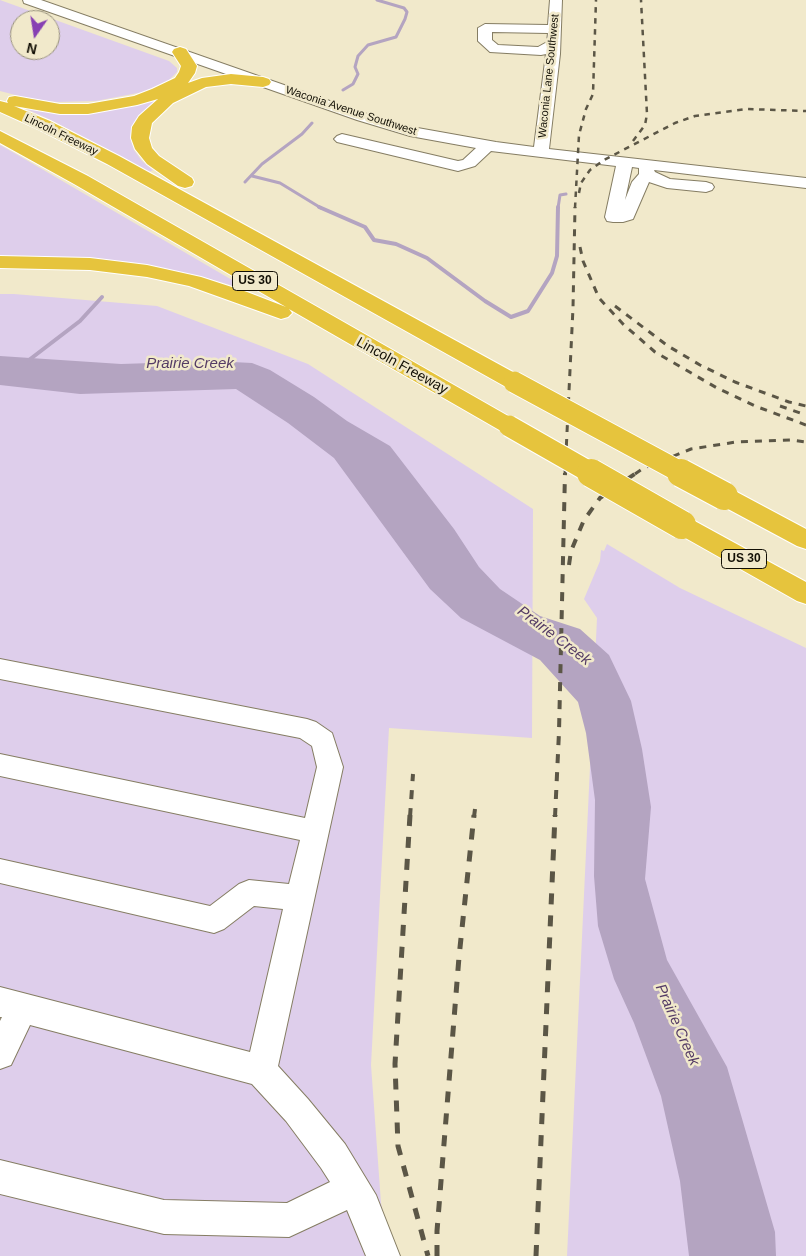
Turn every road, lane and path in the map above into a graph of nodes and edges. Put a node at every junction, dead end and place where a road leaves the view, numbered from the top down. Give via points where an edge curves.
1 (29, 0) edge
2 (556, 0) edge
3 (180, 52) junction
4 (216, 65) junction
5 (263, 82) junction
6 (182, 86) junction
7 (0, 98) edge
8 (0, 106) edge
9 (0, 136) edge
10 (342, 139) dead end
11 (487, 146) junction
12 (541, 153) junction
13 (625, 162) junction
14 (647, 169) junction
15 (806, 183) edge
16 (806, 198) edge
17 (0, 262) edge
18 (332, 283) junction
19 (376, 351) junction
20 (806, 540) edge
21 (806, 594) edge
22 (0, 669) edge
23 (0, 766) edge
24 (316, 832) junction
25 (0, 871) edge
26 (301, 898) junction
27 (11, 1005) edge
28 (0, 1054) edge
29 (262, 1071) junction
30 (0, 1177) edge
31 (353, 1189) junction
32 (383, 1256) edge

1 - 3 street, Waconia Avenue Southwest
2 - 12 street, Waconia Lane Southwest
3 - 4 street, Waconia Avenue Southwest
3 - 6 highway via 189,66
4 - 5 street, Waconia Avenue Southwest
4 - 6 highway
5 - 6 highway via 221,80
5 - 11 street, Waconia Avenue Southwest via 410,131
6 - 7 highway via 137,100 88,109 27,105
6 - 18 highway via 141,127 141,144 148,155 316,267
8 - 18 highway, Lincoln Freeway / US 30 via 113,160
9 - 19 highway, Lincoln Freeway / US 30
10 - 11 street via 458,166 469,163
11 - 12 street, Waconia Avenue Southwest
12 - 13 street, Waconia Avenue Southwest
13 - 14 street, Waconia Avenue Southwest
13 - 14 street via 613,217 627,215
14 - 15 street, Waconia Avenue Southwest
14 - 16 street via 667,183
17 - 19 highway via 90,264 194,281 240,296
18 - 20 highway, Lincoln Freeway / US 30, bridge
19 - 21 highway, Lincoln Freeway / US 30, bridge
22 - 24 street via 307,729 323,740 330,767
23 - 24 street
24 - 26 street
25 - 26 street via 214,920 249,893
26 - 29 street
27 - 28 street
27 - 29 street
29 - 31 street via 333,1156
30 - 31 street via 164,1217 289,1220
31 - 32 street via 364,1207

